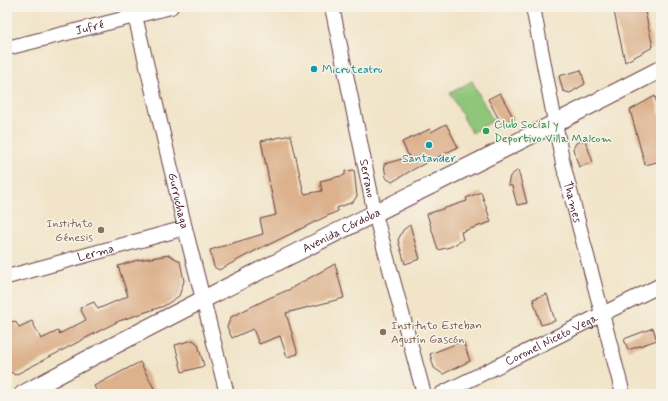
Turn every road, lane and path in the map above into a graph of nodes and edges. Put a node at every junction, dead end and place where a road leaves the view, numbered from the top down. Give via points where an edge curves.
1 (171, 7) edge
2 (332, 7) edge
3 (533, 7) edge
4 (134, 12) edge
5 (7, 48) edge
6 (661, 70) edge
7 (554, 125) junction
8 (375, 214) junction
9 (185, 228) junction
10 (7, 277) edge
11 (661, 285) edge
12 (204, 300) junction
13 (602, 314) junction
14 (23, 394) edge
15 (227, 394) edge
16 (424, 394) edge
17 (441, 394) edge
18 (623, 394) edge

1 - 4 street, Jufré
2 - 8 street, Serrano
3 - 7 street, Thames
4 - 5 street, Jufré
4 - 9 street, Gurruchaga
6 - 7 main road, Avenida Córdoba
7 - 8 main road, Avenida Córdoba
7 - 13 street, Thames
8 - 12 main road, Avenida Córdoba
8 - 16 street, Serrano
9 - 10 street, Lerma
9 - 12 street, Gurruchaga
11 - 13 street, Coronel Niceto Vega
12 - 14 main road, Avenida Córdoba
12 - 15 street, Gurruchaga
13 - 17 street, Coronel Niceto Vega
13 - 18 street, Thames

